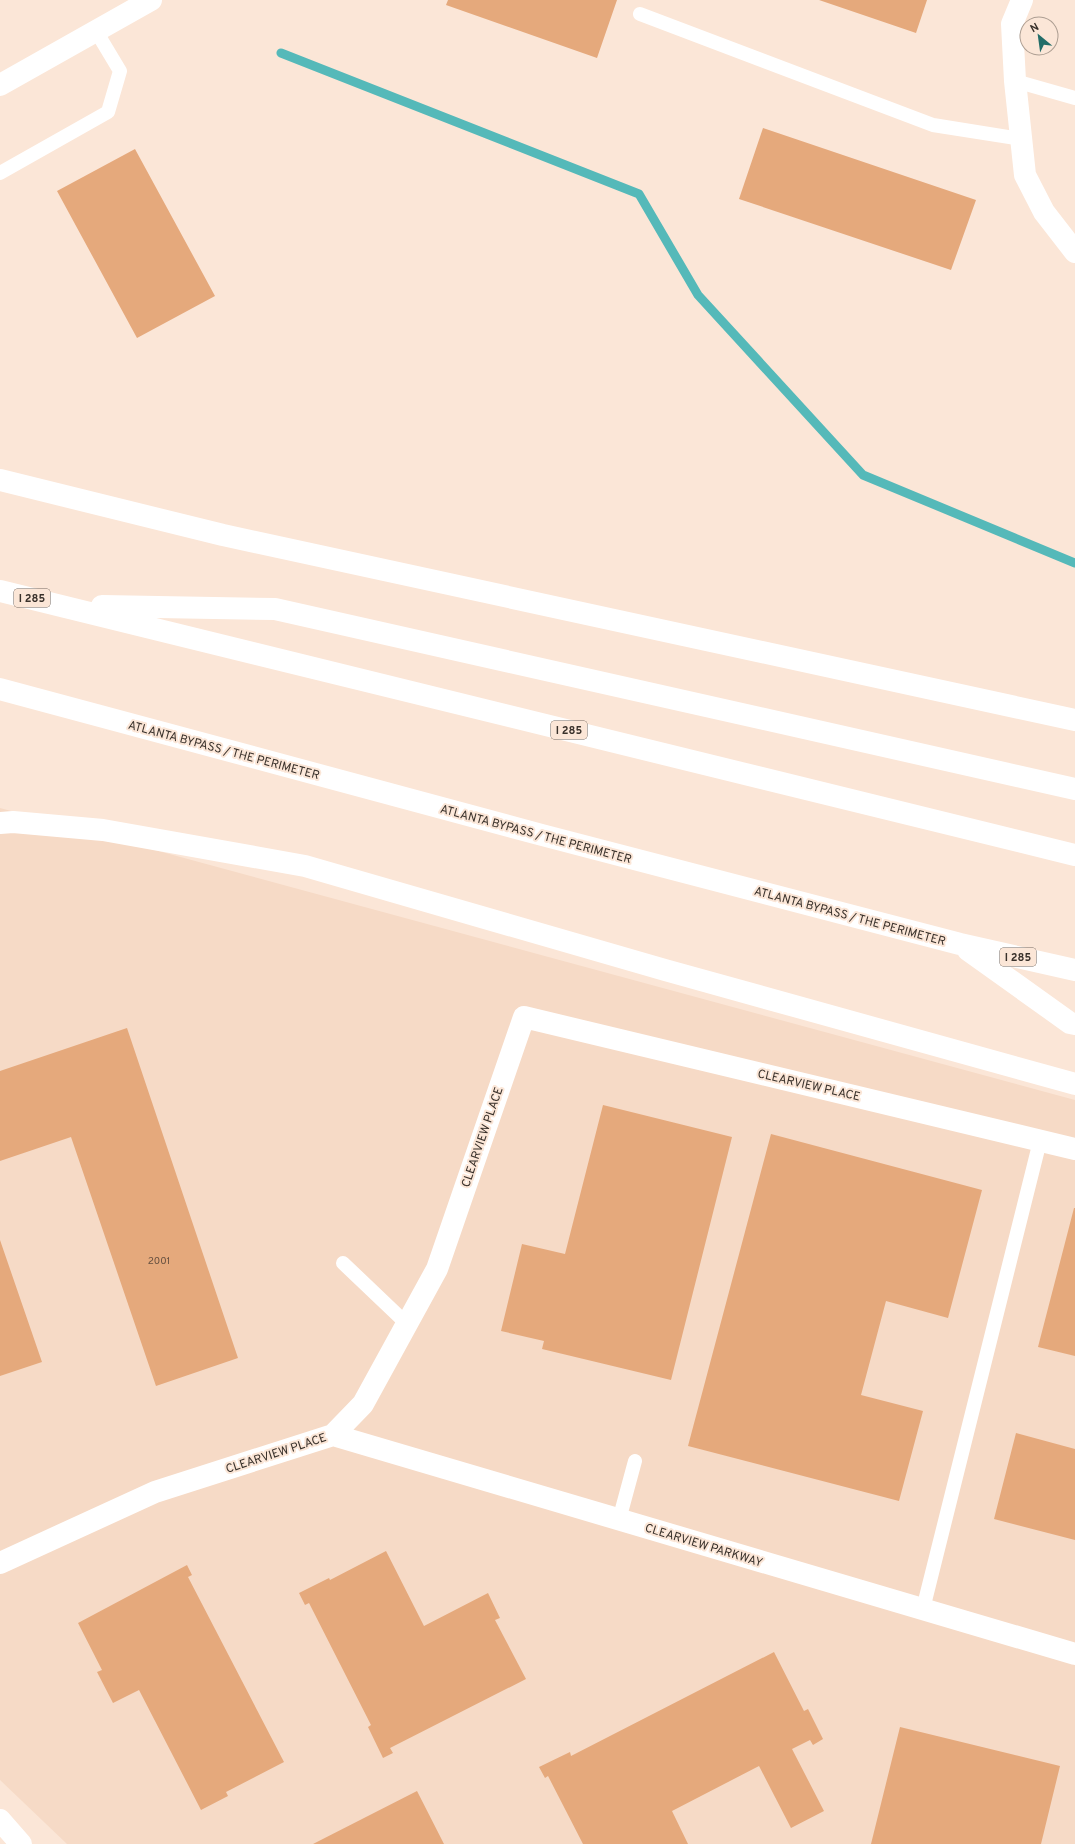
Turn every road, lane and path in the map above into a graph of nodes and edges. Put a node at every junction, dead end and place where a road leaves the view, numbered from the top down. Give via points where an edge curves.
1 (151, 0) edge
2 (1022, 0) edge
3 (640, 14) dead end
4 (96, 31) junction
5 (1015, 81) junction
6 (0, 85) edge
7 (1075, 98) edge
8 (1021, 139) junction
9 (0, 173) edge
10 (1075, 252) edge
11 (0, 480) edge
12 (0, 591) edge
13 (63, 606) junction
14 (0, 689) edge
15 (1075, 720) edge
16 (1075, 789) edge
17 (0, 823) edge
18 (1075, 854) edge
19 (960, 944) junction
20 (1075, 970) edge
21 (1075, 1024) edge
22 (1075, 1084) edge
23 (1040, 1140) junction
24 (1075, 1149) edge
25 (343, 1263) dead end
26 (407, 1324) junction
27 (333, 1435) junction
28 (635, 1461) dead end
29 (619, 1520) junction
30 (0, 1563) edge
31 (923, 1609) junction
32 (1075, 1654) edge
33 (0, 1820) edge
34 (21, 1844) edge

1 - 4 main road
2 - 5 main road via 1012,24
3 - 8 lane via 933,125
4 - 6 main road
4 - 9 lane via 120,71 108,112
5 - 7 lane
5 - 8 main road
8 - 10 main road via 1025,175 1044,212
11 - 15 main road via 223,536
12 - 13 main road, I 285
13 - 16 main road via 275,609
13 - 18 main road, I 285
14 - 19 main road, ATLANTA BYPASS / THE PERIMETER / I 285 via 542,836
17 - 22 main road via 103,830 305,866
19 - 20 main road, ATLANTA BYPASS / THE PERIMETER / I 285
19 - 21 main road via 1070,1023
23 - 24 main road, CLEARVIEW PLACE
23 - 26 main road, CLEARVIEW PLACE via 524,1017 436,1270
23 - 31 lane
25 - 26 lane
26 - 27 main road, CLEARVIEW PLACE via 363,1404
27 - 29 main road, CLEARVIEW PARKWAY
27 - 30 main road, CLEARVIEW PLACE via 155,1492
28 - 29 lane
29 - 31 main road, CLEARVIEW PARKWAY
31 - 32 main road, CLEARVIEW PARKWAY
33 - 34 main road

